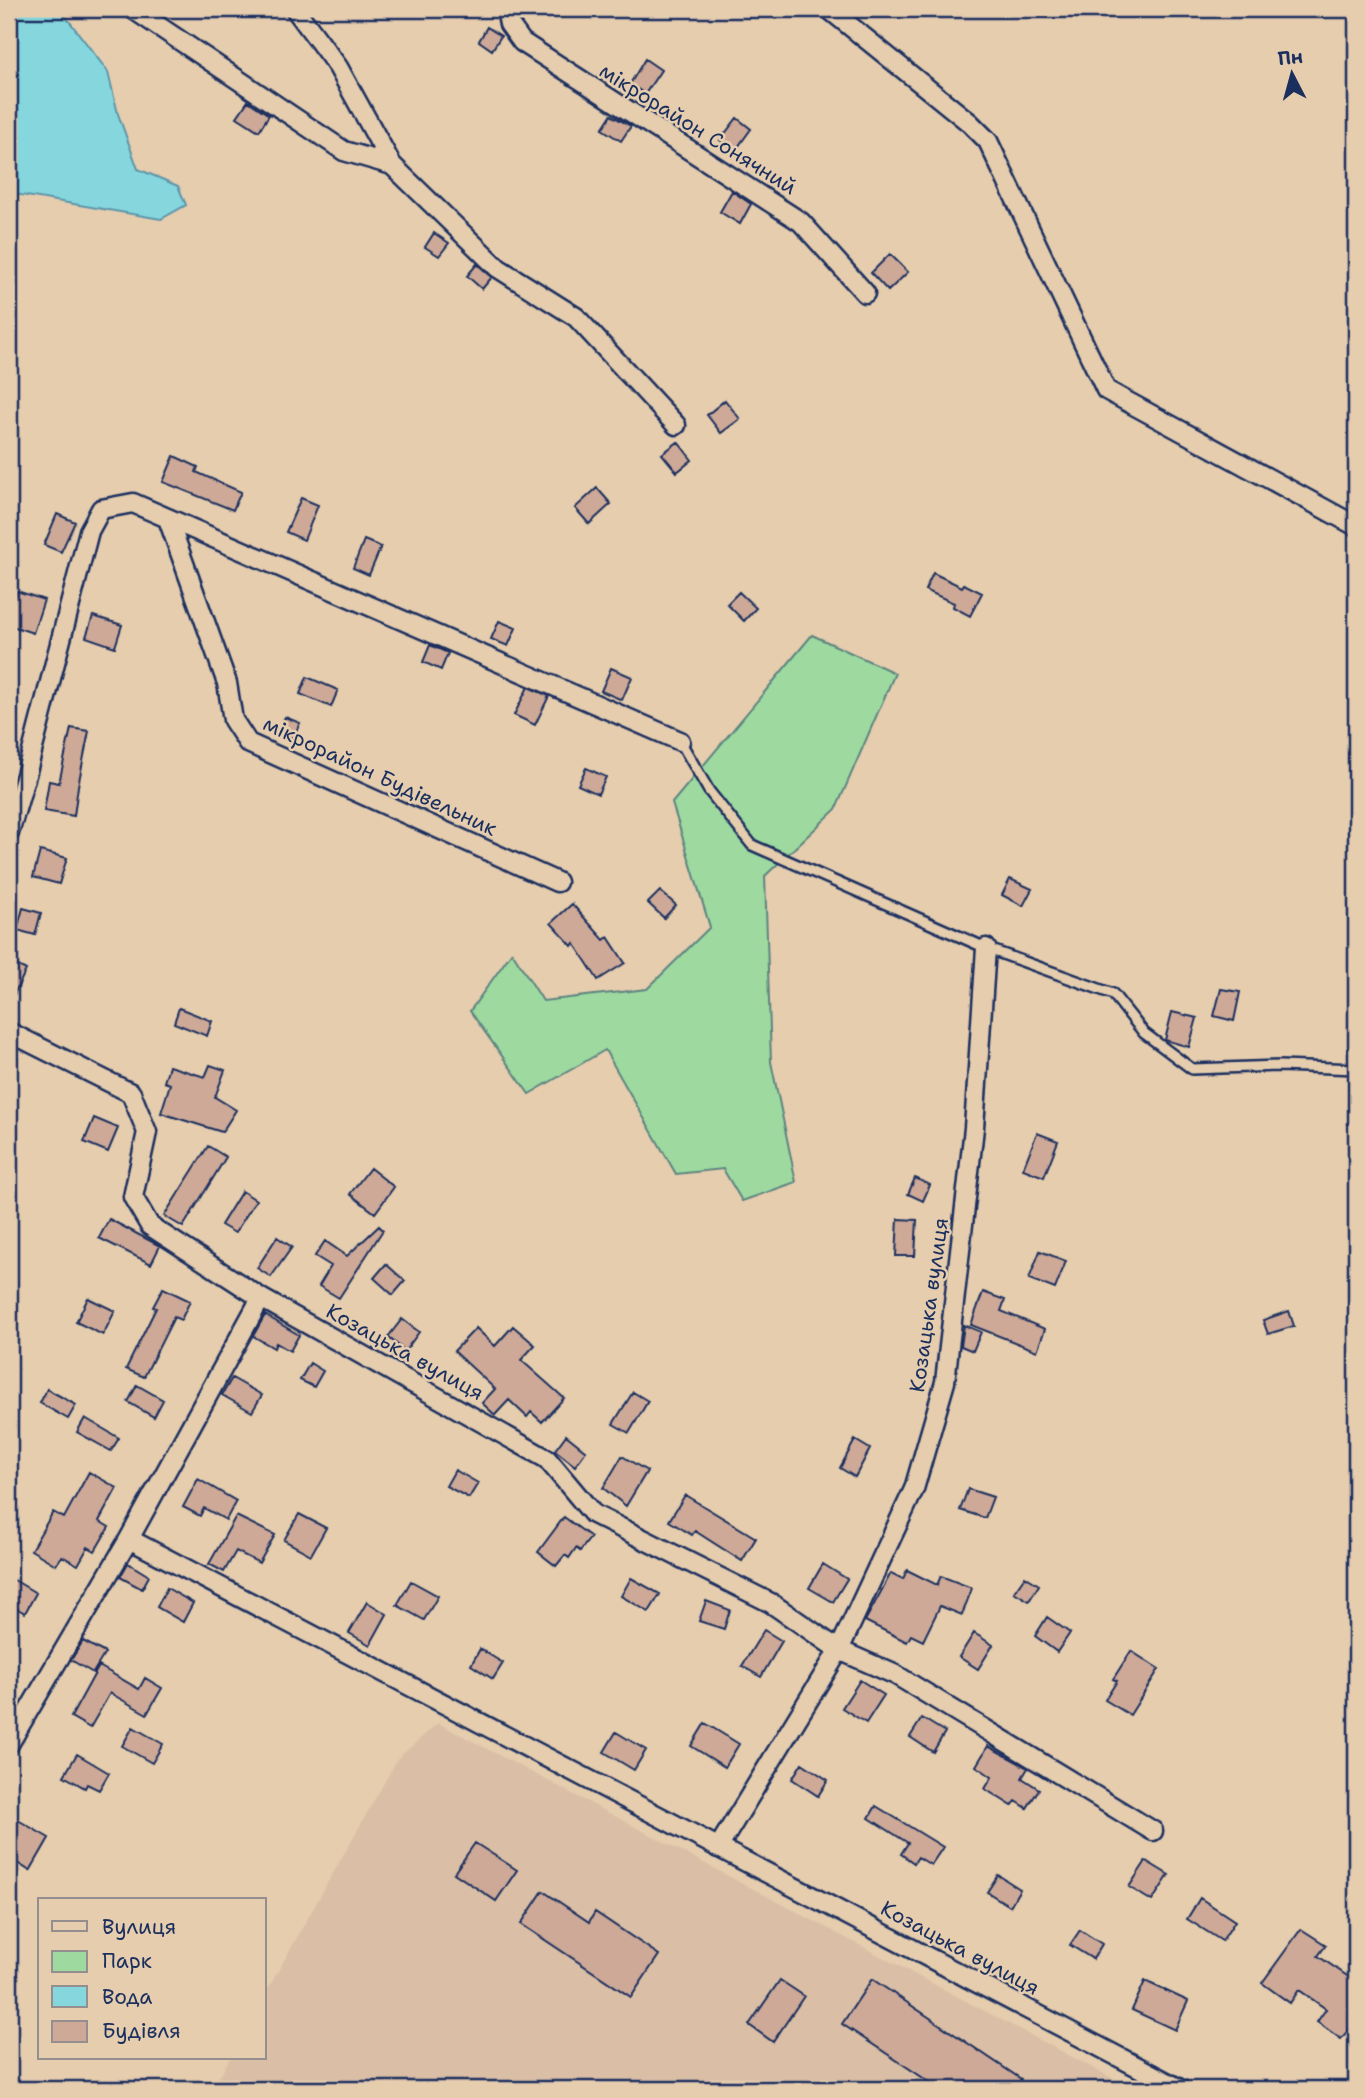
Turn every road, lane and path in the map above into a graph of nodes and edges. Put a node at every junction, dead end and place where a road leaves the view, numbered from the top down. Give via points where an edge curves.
1 (133, 9) edge
2 (295, 9) edge
3 (506, 9) edge
4 (829, 9) edge
5 (392, 165) junction
6 (865, 293) dead end
7 (676, 425) dead end
8 (167, 519) junction
9 (1356, 526) edge
10 (680, 741) joint
11 (9, 833) edge
12 (557, 882) dead end
13 (986, 948) junction
14 (9, 1032) edge
15 (1356, 1069) edge
16 (261, 1298) junction
17 (129, 1539) junction
18 (839, 1650) junction
19 (9, 1744) edge
20 (1153, 1830) dead end
21 (719, 1848) junction
22 (1180, 2089) edge

1 - 5 street via 344,151
2 - 5 street via 338,67
3 - 6 street, мікрорайон Сонячний via 509,24 522,43 802,222
4 - 9 street via 988,141 1106,390
5 - 7 street via 498,268 576,317
8 - 10 street
8 - 11 street via 133,503 101,509 89,531
8 - 12 street, мікрорайон Будівельник via 227,683 233,720 248,743
10 - 13 lane via 709,790 752,845
13 - 15 lane via 1113,994 1144,1033 1192,1069
13 - 18 street, Козацька вулиця via 974,1128 945,1382 914,1489
14 - 16 street, Козацька вулиця via 131,1093 147,1132 133,1197 150,1226
16 - 17 street
16 - 18 street, Козацька вулиця via 547,1459 593,1514 771,1603
17 - 19 street
17 - 21 street, Козацька вулиця
18 - 20 street, Козацька вулиця via 896,1675
18 - 21 street, Козацька вулиця
21 - 22 street, Козацька вулиця

